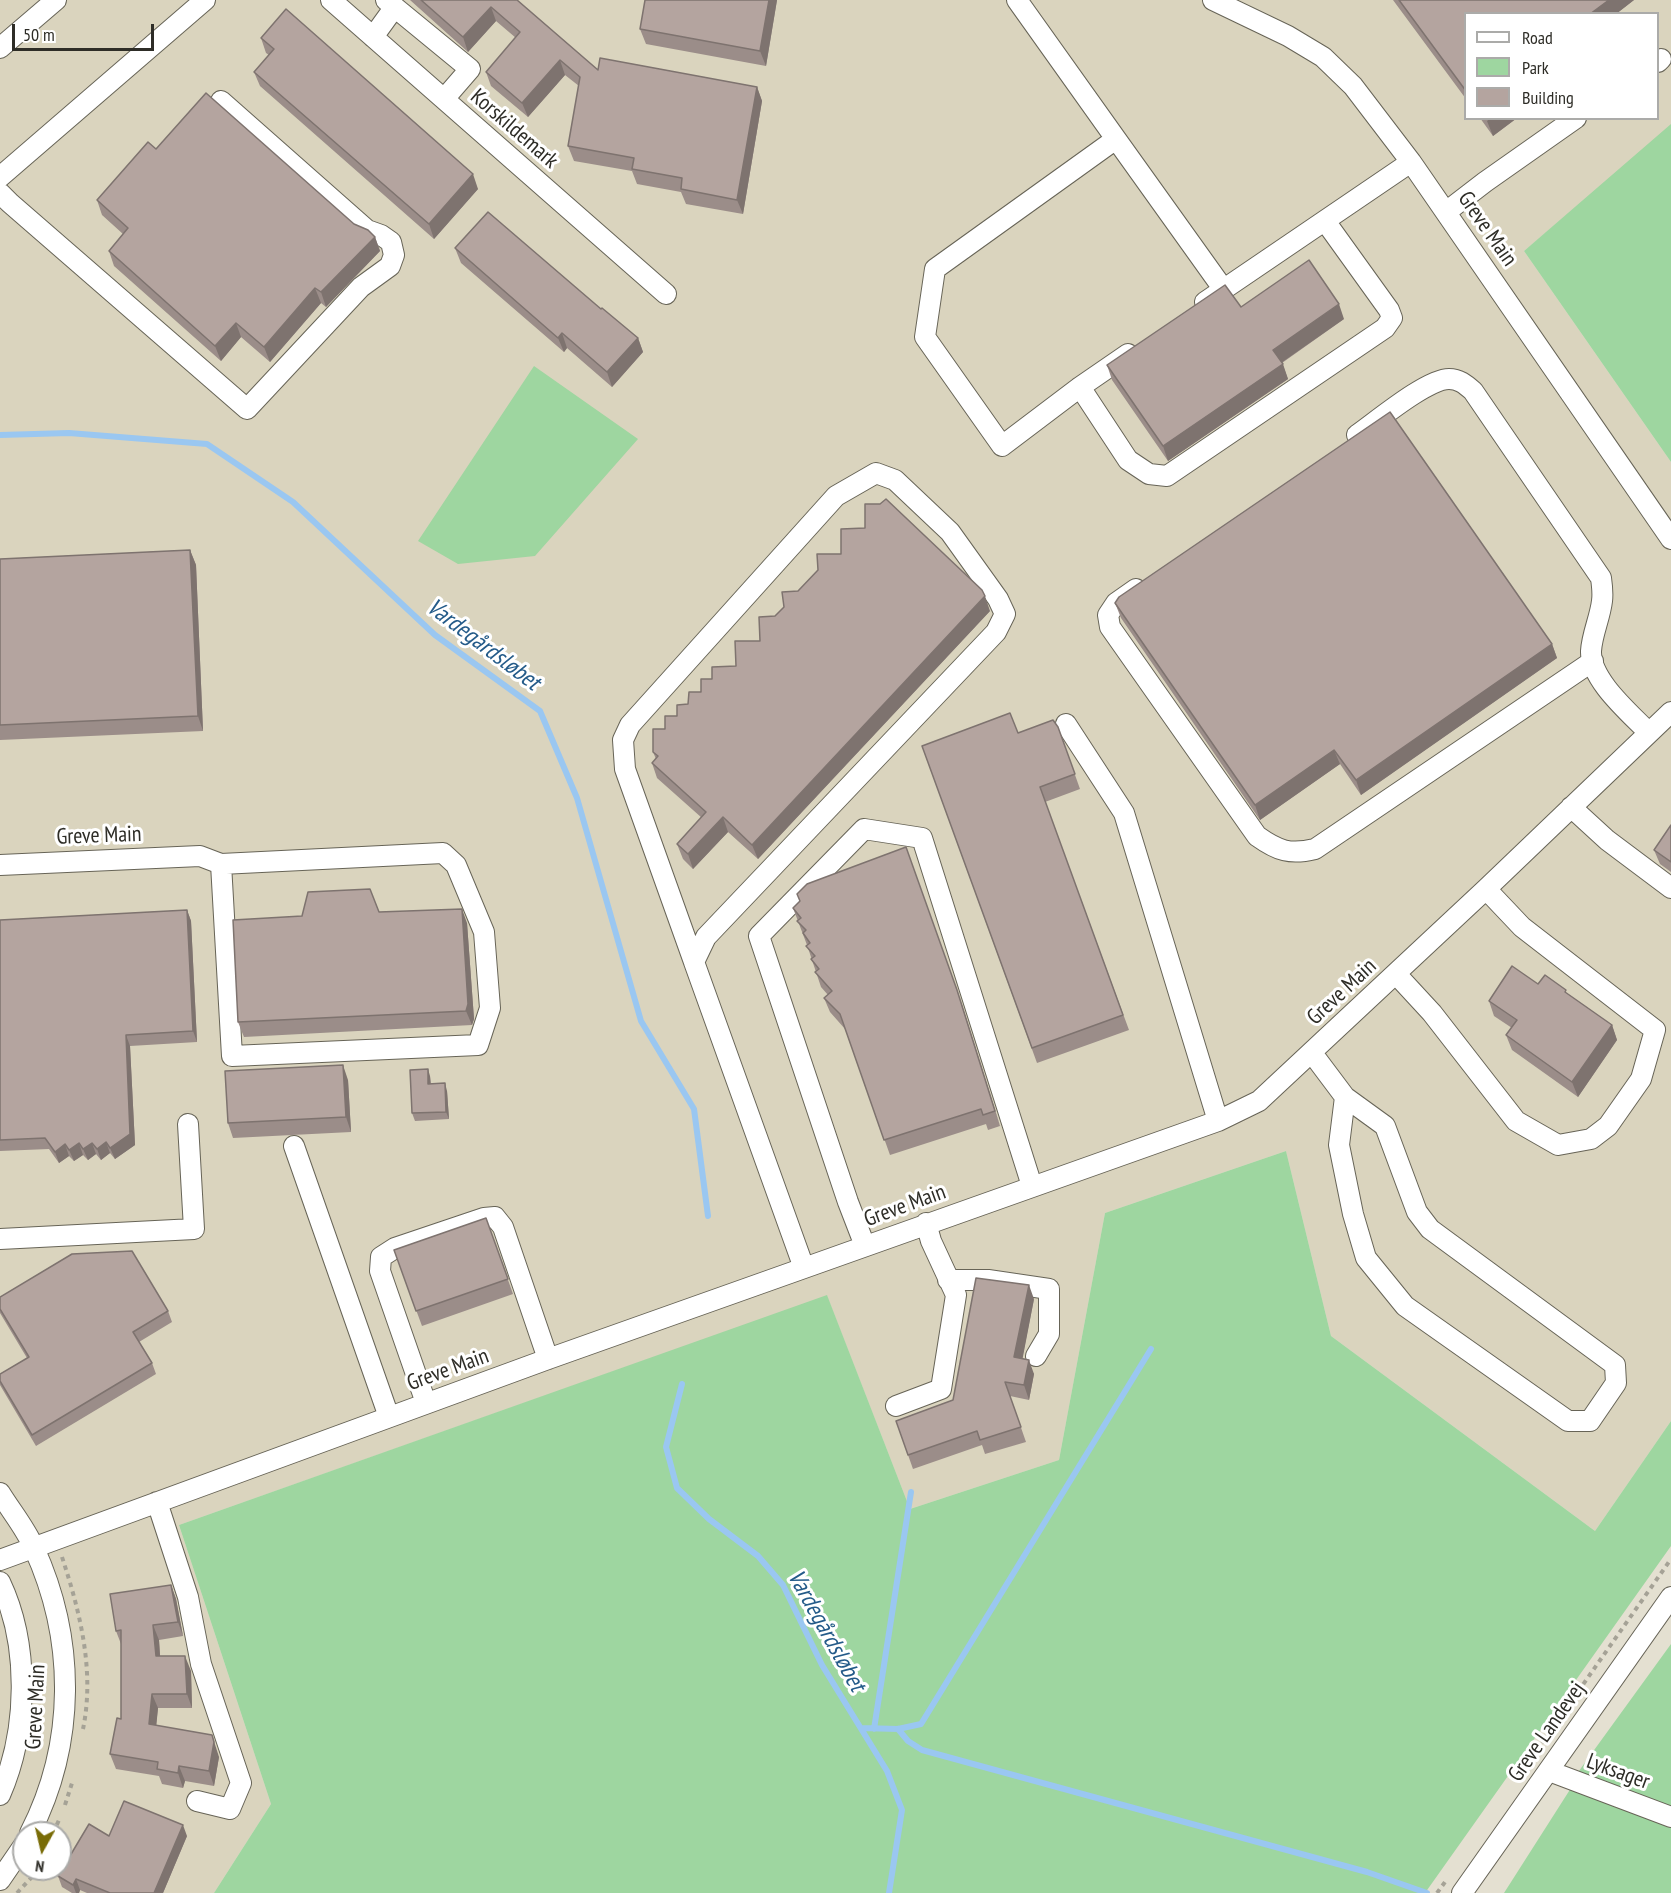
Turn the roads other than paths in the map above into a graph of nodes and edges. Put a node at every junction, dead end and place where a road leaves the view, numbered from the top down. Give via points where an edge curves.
1 (205, 0) edge
2 (331, 0) edge
3 (1017, 0) edge
4 (1213, 0) edge
5 (45, 3) edge
6 (390, 4) edge
7 (373, 37) junction
8 (0, 48) edge
9 (444, 99) junction
10 (221, 101) dead end
11 (1573, 120) edge
12 (1116, 139) junction
13 (1411, 162) junction
14 (0, 177) edge
15 (0, 193) edge
16 (1446, 212) junction
17 (1325, 221) junction
18 (1224, 290) junction
19 (666, 294) dead end
20 (1190, 312) edge
21 (1144, 343) edge
22 (1080, 387) junction
23 (1344, 444) edge
24 (1671, 539) edge
25 (1154, 576) edge
26 (1593, 662) junction
27 (1671, 712) edge
28 (1065, 724) dead end
29 (1649, 733) junction
30 (1571, 807) junction
31 (222, 864) junction
32 (0, 865) edge
33 (1671, 888) edge
34 (1486, 889) junction
35 (694, 962) junction
36 (1396, 974) junction
37 (1312, 1053) junction
38 (1345, 1097) junction
39 (1218, 1121) junction
40 (188, 1124) dead end
41 (294, 1146) dead end
42 (1032, 1186) junction
43 (926, 1223) junction
44 (0, 1239) edge
45 (865, 1246) junction
46 (804, 1268) junction
47 (948, 1280) junction
48 (1036, 1356) dead end
49 (548, 1359) junction
50 (426, 1403) junction
51 (896, 1406) dead end
52 (389, 1417) junction
53 (0, 1493) edge
54 (157, 1502) junction
55 (34, 1547) junction
56 (0, 1560) edge
57 (1, 1586) edge
58 (1671, 1597) edge
59 (1549, 1771) junction
60 (0, 1795) edge
61 (197, 1801) dead end
62 (1671, 1816) edge
63 (36, 1821) edge
64 (12, 1862) edge
65 (0, 1880) edge
66 (1462, 1893) edge

1 - 14 street
2 - 7 street, Korskildemark
3 - 12 street
4 - 13 street, Greve Main via 1323,57 1353,86
5 - 8 street
6 - 7 street
6 - 9 street via 470,69
7 - 9 street, Korskildemark
9 - 19 street, Korskildemark
10 - 15 street via 367,230 391,242 394,255 390,266 361,287 247,409
11 - 16 street
12 - 18 street
12 - 22 street via 935,269 925,337 1002,446
13 - 16 street, Greve Main
13 - 17 street
16 - 24 street, Greve Main
17 - 18 street
17 - 22 street via 1392,318 1385,328 1167,476 1149,474 1128,460
18 - 20 street
21 - 22 street
23 - 26 street via 1425,387 1447,379 1461,381 1473,391 1602,578
25 - 26 street via 1116,603 1108,615 1110,627 1257,836 1284,851 1300,853 1315,849
26 - 29 street via 1613,696
27 - 29 street, Greve Main
28 - 39 street via 1124,813
29 - 30 street, Greve Main
30 - 33 street
30 - 34 street, Greve Main
31 - 31 street via 232,1056 478,1045 490,1008 484,932 456,865 443,853
31 - 32 street, Greve Main via 200,856
34 - 36 street, Greve Main
34 - 36 street via 1522,927 1655,1030 1641,1079 1608,1126 1591,1139 1558,1145 1516,1121 1432,1012
35 - 35 street via 706,938 996,632 1005,614 950,532 895,480 876,473 836,496 630,725 623,740 625,769
35 - 46 street
36 - 37 street, Greve Main
37 - 38 street
37 - 39 street, Greve Main via 1259,1101
38 - 38 street via 1339,1145 1366,1258 1405,1306 1568,1421 1590,1421 1616,1383 1615,1365 1430,1228 1417,1212 1385,1126
39 - 42 street, Greve Main
40 - 44 street via 194,1229
41 - 52 street
42 - 43 street, Greve Main
42 - 45 street via 922,838 864,829 759,936
43 - 45 street, Greve Main
43 - 47 street
45 - 46 street, Greve Main
46 - 49 street, Greve Main
47 - 48 street via 988,1280 1049,1289 1049,1334
47 - 51 street via 956,1295 941,1389
49 - 50 street, Greve Main
49 - 50 street via 503,1227 495,1217 395,1248 381,1257 380,1271
50 - 52 street, Greve Main
52 - 54 street, Greve Main
53 - 55 street, Greve Main
54 - 55 street, Greve Main
54 - 61 street via 188,1597 201,1664 241,1783 230,1809
55 - 56 street, Greve Main
55 - 63 street, Greve Main via 52,1600 66,1680 64,1725 56,1767
57 - 60 street, Greve Main via 17,1636 23,1683 19,1730
58 - 59 street, Greve Landevej
59 - 62 street, Lyksager
59 - 66 street, Greve Landevej
64 - 65 street

